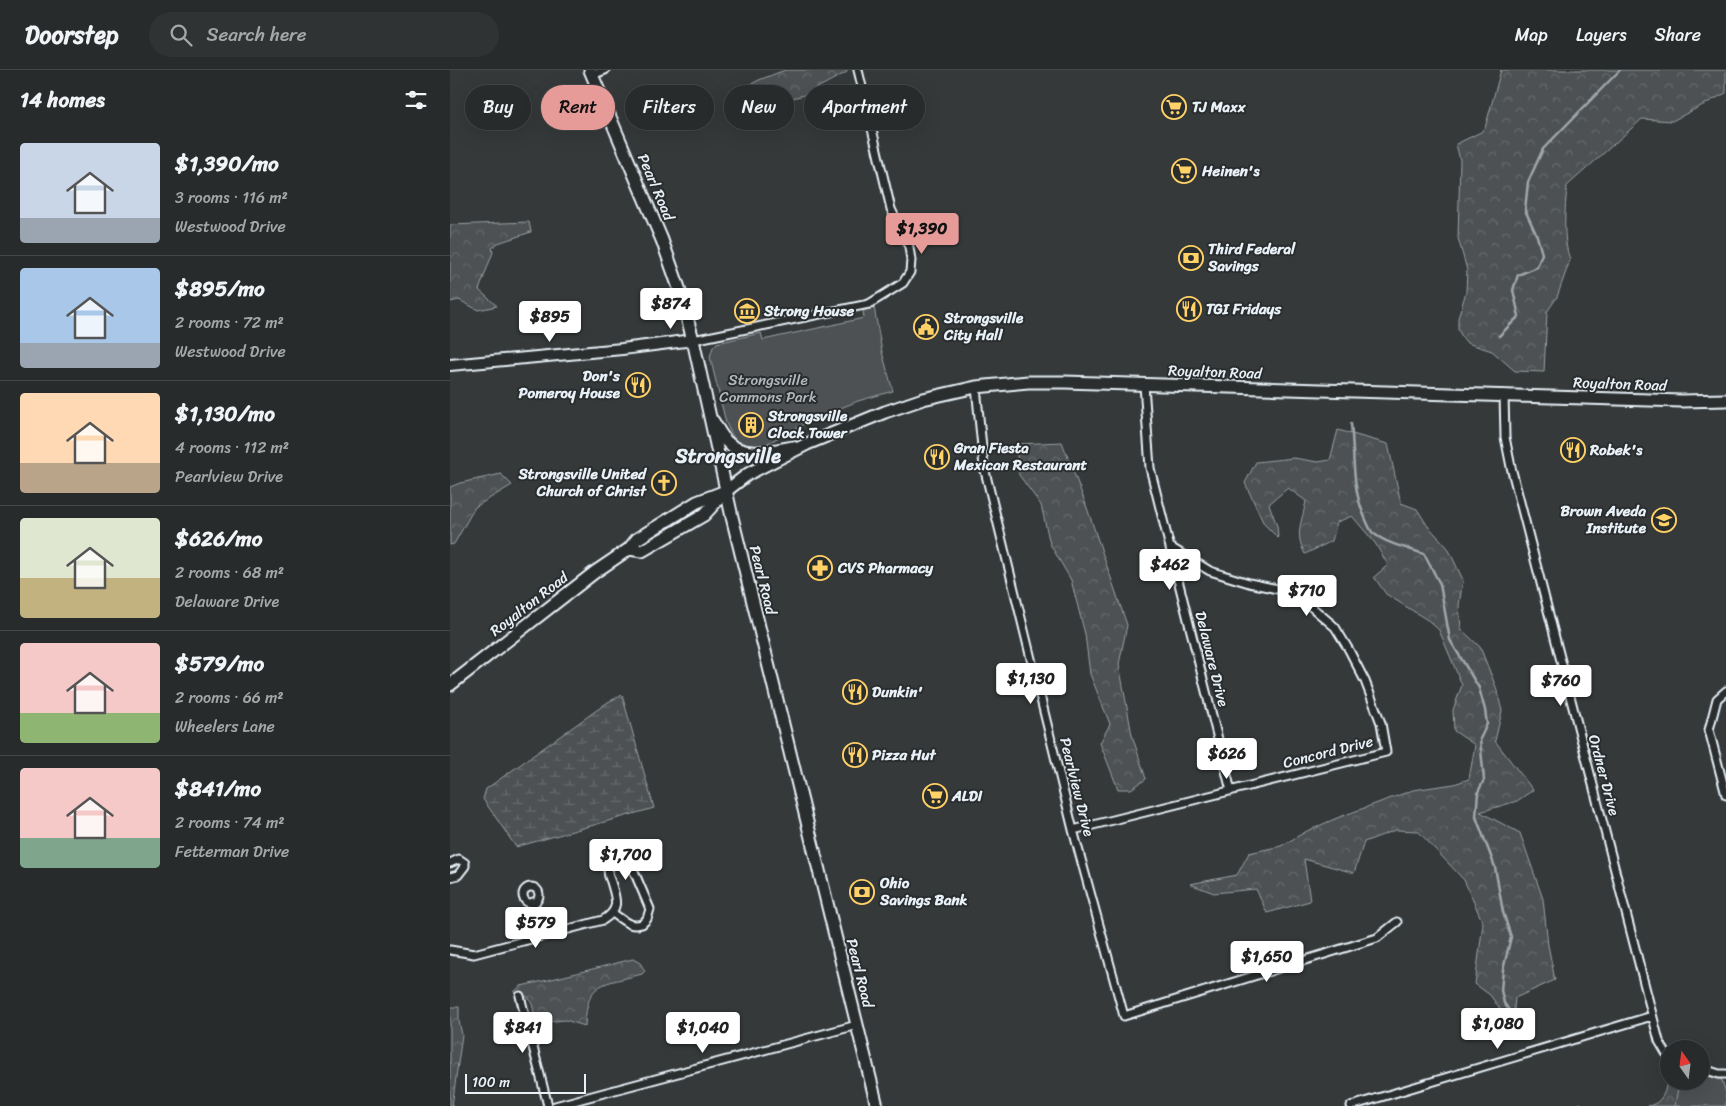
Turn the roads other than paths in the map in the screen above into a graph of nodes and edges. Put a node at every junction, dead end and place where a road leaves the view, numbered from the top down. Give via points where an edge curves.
1 (605, 70) edge
2 (858, 70) edge
3 (591, 72) edge
4 (693, 340) junction
5 (450, 365) edge
6 (1144, 386) junction
7 (976, 387) junction
8 (1504, 394) junction
9 (1726, 400) edge
10 (709, 415) junction
11 (807, 444) junction
12 (726, 491) junction
13 (1170, 547) junction
14 (450, 685) edge
15 (1726, 691) edge
16 (1231, 791) junction
17 (1726, 795) edge
18 (1074, 830) junction
19 (450, 863) edge
20 (450, 877) edge
21 (532, 902) dead end
22 (612, 913) junction
23 (1397, 922) dead end
24 (542, 936) junction
25 (450, 950) edge
26 (520, 996) dead end
27 (1652, 1016) junction
28 (857, 1025) junction
29 (1660, 1042) edge
30 (1710, 1071) edge
31 (1726, 1074) edge
32 (548, 1106) edge
33 (555, 1106) edge
34 (877, 1106) edge
35 (1351, 1106) edge

1 - 3 street
2 - 4 street via 891,209 910,252 908,277 869,304
3 - 4 main road, Pearl Road via 662,240
4 - 5 street
4 - 10 main road, Pearl Road
6 - 7 main road, Royalton Road via 1028,382
6 - 8 main road, Royalton Road
6 - 13 street, Delaware Drive via 1150,468
7 - 11 main road, Royalton Road via 904,405
7 - 18 street, Pearlview Drive via 984,467
8 - 9 main road, Royalton Road
8 - 27 street, Ordner Drive via 1505,437 1511,467
10 - 11 main road via 727,442 745,452
10 - 12 main road, Pearl Road
11 - 12 main road, Royalton Road via 748,474
12 - 14 main road, Royalton Road via 704,515 642,551 629,549 595,572
12 - 28 main road, Pearl Road
13 - 16 street, Delaware Drive
13 - 16 street, Concord Drive via 1210,571 1282,590 1308,604 1335,627 1366,681 1381,723 1386,752
15 - 17 street via 1717,699 1709,730
16 - 18 street, Concord Drive
18 - 23 street, Pearlview Drive via 1124,1016 1377,938
19 - 20 street via 459,859 465,866 458,875
21 - 24 street
22 - 22 street via 616,898 608,871 613,864 624,861 633,869 650,909 649,914 642,924 633,926
22 - 24 street via 603,920
24 - 25 street via 474,954
26 - 32 street
27 - 29 street, Ordner Drive
27 - 35 street
28 - 33 street
28 - 34 main road, Pearl Road
30 - 31 street

